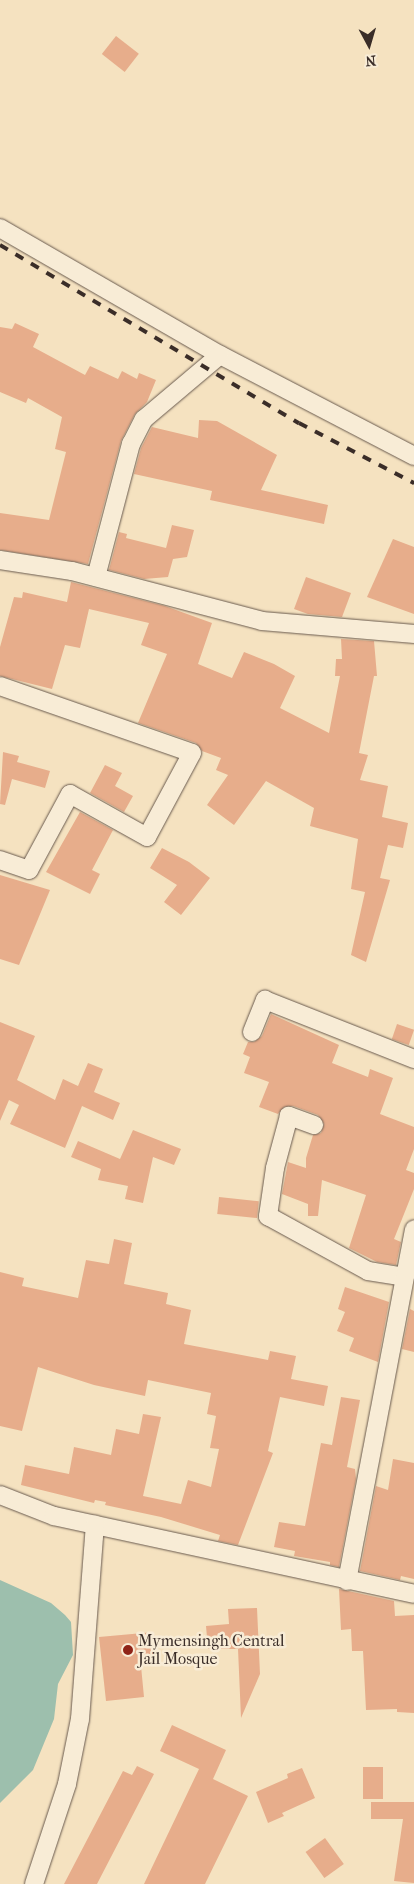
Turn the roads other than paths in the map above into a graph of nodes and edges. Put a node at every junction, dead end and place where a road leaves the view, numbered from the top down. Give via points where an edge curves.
1 (0, 228) edge
2 (220, 355) junction
3 (414, 456) edge
4 (0, 560) edge
5 (96, 577) junction
6 (414, 634) edge
7 (0, 686) edge
8 (0, 860) edge
9 (252, 1032) dead end
10 (414, 1059) edge
11 (314, 1125) dead end
12 (414, 1230) edge
13 (405, 1277) junction
14 (0, 1495) edge
15 (96, 1525) junction
16 (347, 1581) junction
17 (414, 1594) edge
18 (34, 1884) edge

1 - 2 street
2 - 3 street
2 - 5 street via 144,419 131,444
4 - 5 street
5 - 6 street via 262,621
7 - 8 street via 192,753 147,838 70,794 28,870
9 - 10 street via 265,1000
11 - 13 street via 289,1116 268,1199 268,1216 368,1271
12 - 13 street
13 - 16 street
14 - 15 street via 54,1516
15 - 16 street
15 - 18 street via 80,1719 66,1784
16 - 17 street

